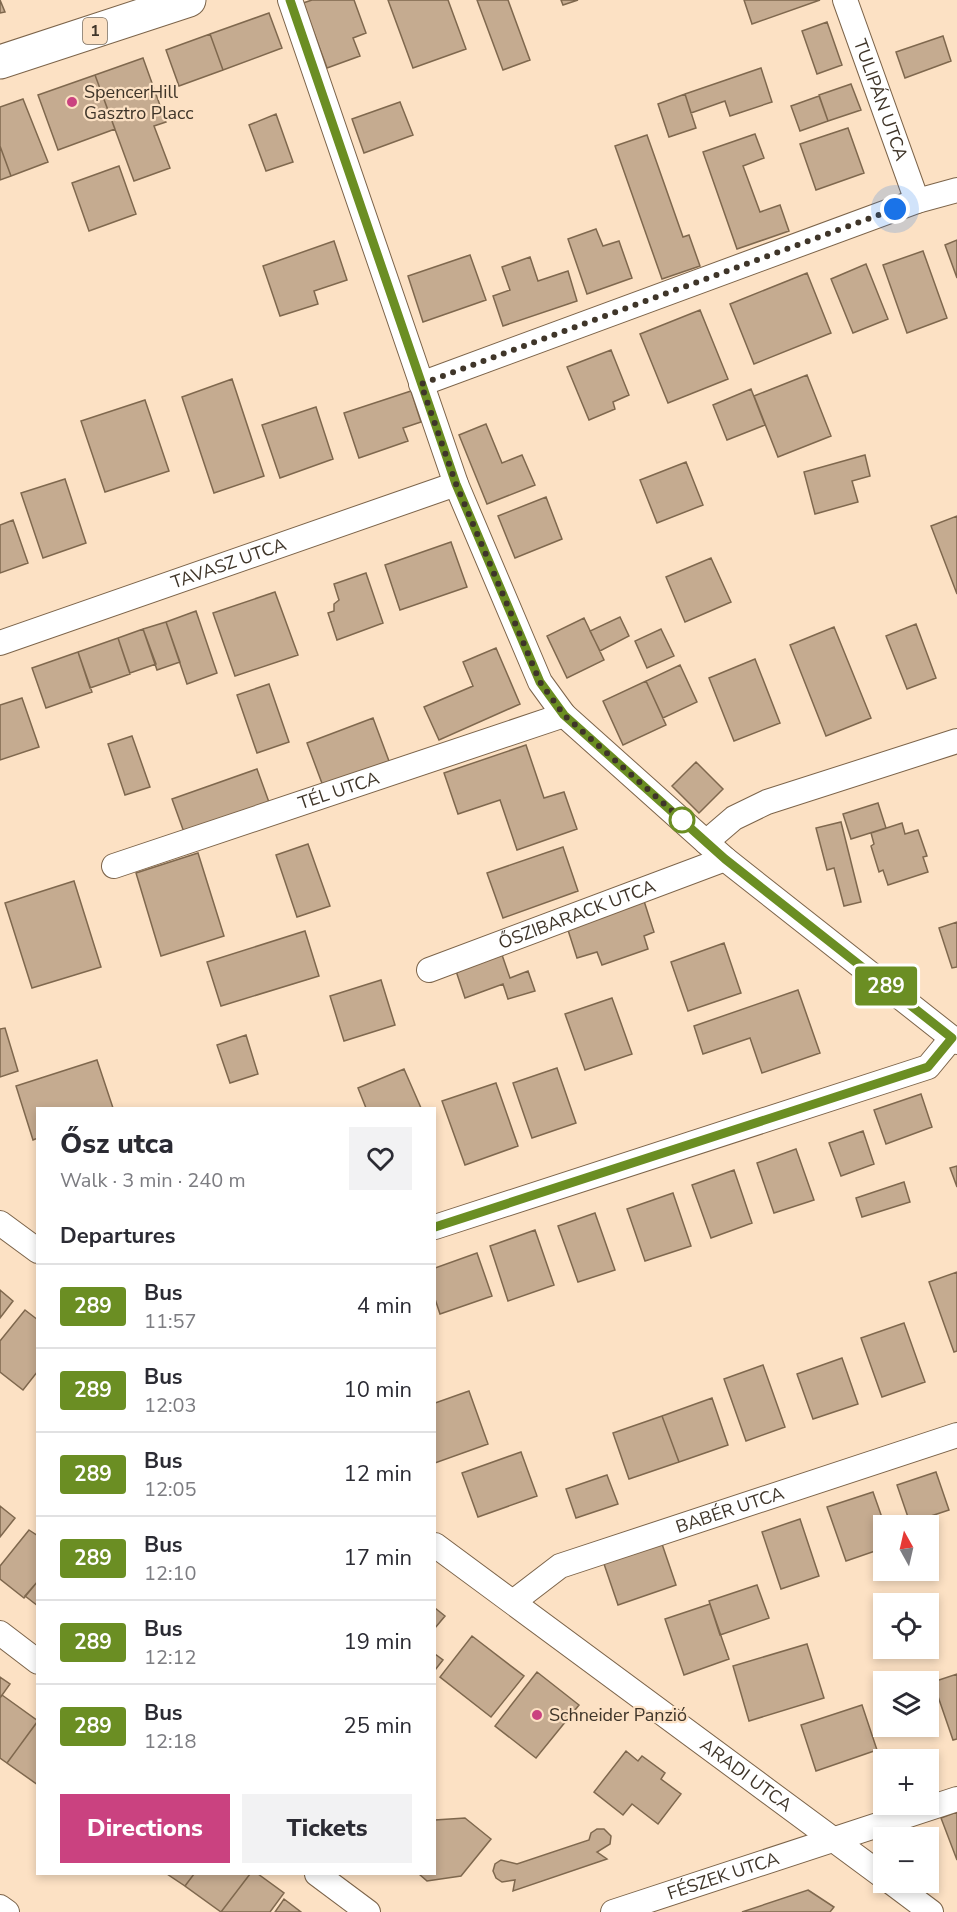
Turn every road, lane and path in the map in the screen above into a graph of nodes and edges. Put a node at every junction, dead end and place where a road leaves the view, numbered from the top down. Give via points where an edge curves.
1 (189, 0) edge
2 (290, 0) edge
3 (845, 0) edge
4 (0, 62) edge
5 (957, 190) edge
6 (916, 201) junction
7 (421, 384) junction
8 (456, 484) junction
9 (0, 643) edge
10 (564, 715) junction
11 (957, 741) edge
12 (706, 842) junction
13 (725, 859) junction
14 (114, 866) dead end
15 (429, 970) dead end
16 (955, 1040) edge
17 (0, 1223) edge
18 (436, 1227) edge
19 (36, 1250) edge
20 (957, 1435) edge
21 (436, 1546) edge
22 (513, 1602) junction
23 (0, 1633) edge
24 (36, 1660) edge
25 (957, 1799) edge
26 (833, 1840) junction
27 (873, 1869) edge
28 (318, 1875) edge
29 (906, 1893) edge
30 (0, 1907) edge
31 (7, 1912) edge
32 (368, 1912) edge
33 (613, 1912) edge
34 (931, 1912) edge

1 - 4 main road, 1
2 - 7 street
3 - 6 street, TULIPÁN UTCA
5 - 6 street
6 - 7 street
7 - 8 street
8 - 9 street, TAVASZ UTCA
8 - 10 street via 540,682
10 - 12 street
10 - 14 street, TÉL UTCA
11 - 12 street via 767,801 734,818
12 - 13 street
13 - 15 street, ŐSZIBARACK UTCA
13 - 16 street
16 - 18 street via 928,1067
17 - 19 street
20 - 22 street, BABÉR UTCA via 560,1566
21 - 22 street, ARADI UTCA
22 - 26 street, ARADI UTCA
23 - 24 street
25 - 26 street, FÉSZEK UTCA
26 - 27 street, ARADI UTCA
26 - 33 street, FÉSZEK UTCA
28 - 32 street
29 - 34 street
30 - 31 street

